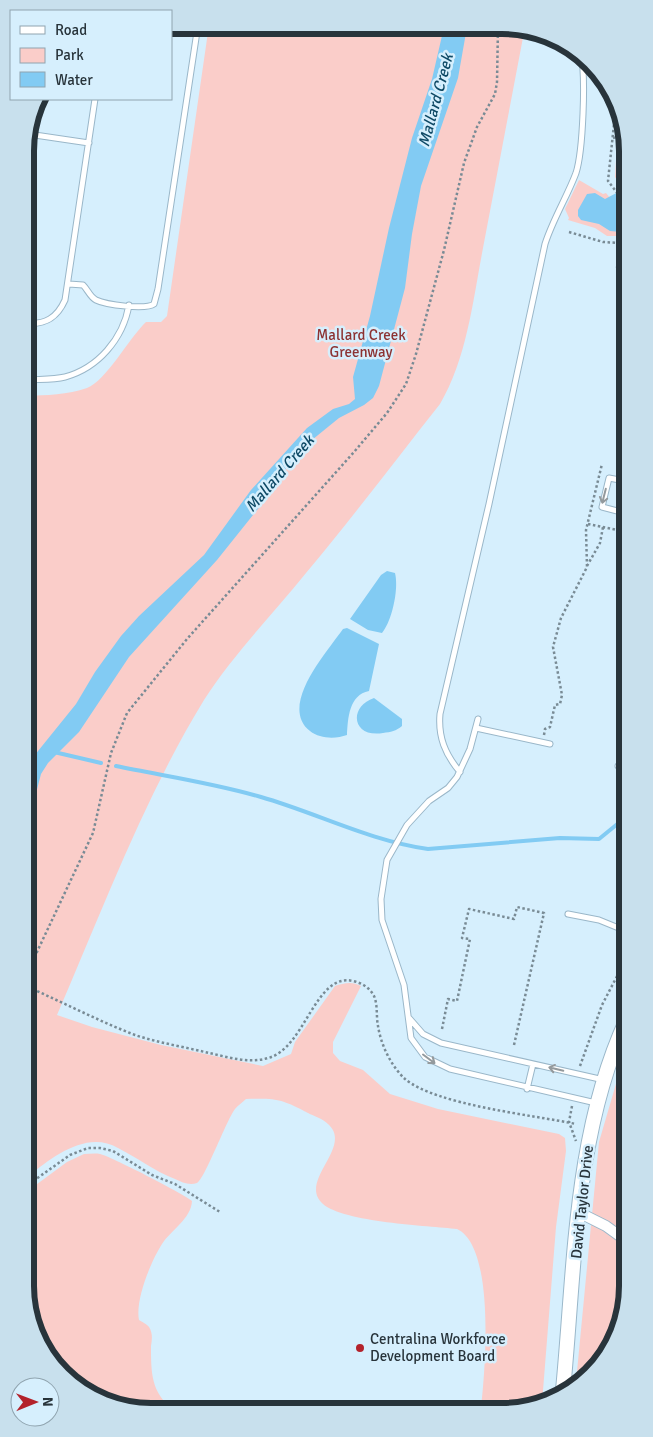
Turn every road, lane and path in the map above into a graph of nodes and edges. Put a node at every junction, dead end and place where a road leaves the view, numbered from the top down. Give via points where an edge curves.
1 (197, 34) edge
2 (498, 34) edge
3 (583, 66) edge
4 (96, 100) edge
5 (614, 119) edge
6 (35, 135) edge
7 (618, 136) edge
8 (612, 138) junction
9 (89, 143) junction
10 (619, 196) edge
11 (569, 232) dead end
12 (619, 243) edge
13 (619, 251) edge
14 (619, 267) edge
15 (69, 284) junction
16 (129, 305) junction
17 (34, 324) edge
18 (34, 379) edge
19 (602, 464) dead end
20 (619, 480) edge
21 (619, 511) edge
22 (588, 524) junction
23 (603, 527) junction
24 (617, 530) dead end
25 (587, 567) junction
26 (478, 719) dead end
27 (476, 728) junction
28 (543, 736) dead end
29 (550, 744) dead end
30 (460, 772) junction
31 (568, 914) dead end
32 (619, 928) edge
33 (34, 959) edge
34 (619, 971) edge
35 (34, 989) edge
36 (408, 1018) junction
37 (442, 1029) dead end
38 (619, 1040) edge
39 (514, 1045) dead end
40 (532, 1064) junction
41 (579, 1074) junction
42 (604, 1080) junction
43 (527, 1089) junction
44 (574, 1098) junction
45 (597, 1103) junction
46 (569, 1122) junction
47 (576, 1124) dead end
48 (585, 1164) junction
49 (34, 1180) edge
50 (220, 1212) dead end
51 (580, 1213) junction
52 (619, 1235) edge
53 (563, 1386) edge

1 - 16 lane via 156,300 149,306
2 - 33 path via 495,94 477,127 464,163 444,250 406,384 387,413 264,556 187,639 127,713 111,753 93,833
3 - 30 lane via 576,171 546,244 440,714 443,746
4 - 9 lane
5 - 8 path
6 - 9 lane
7 - 8 path
8 - 10 path via 608,181
9 - 15 lane
11 - 12 path via 603,242
13 - 14 path
15 - 16 lane via 83,285 98,301
15 - 17 lane via 65,300 53,317
16 - 18 lane via 126,320 104,354 64,377
19 - 22 path
20 -> 21 lane via 609,478 602,507
22 - 23 path
22 - 25 path
23 - 24 path
23 - 25 path via 600,543
25 - 28 path via 561,618 553,647 562,695 560,704 555,705 550,727
26 - 27 lane
27 - 29 lane
27 - 30 lane
30 - 36 lane via 448,788 407,825 387,860 381,899 382,920 404,985
31 - 32 lane via 599,920
34 - 41 path via 602,1005
35 - 46 path via 137,1035 238,1059 266,1059 281,1053 292,1041 326,990 338,982 351,980 366,987 374,996 380,1036 396,1070 415,1086 433,1095
36 - 40 lane via 423,1034 441,1043
36 -> 43 lane via 411,1038 434,1064
37 - 39 path via 448,999 456,1001 464,966 470,939 462,938 469,909 514,919 517,907 544,913
38 - 42 street, David Taylor Drive
41 -> 40 lane
40 - 43 lane
41 - 42 lane
42 - 45 street, David Taylor Drive
43 - 44 lane
44 - 45 lane
44 - 46 path
45 - 48 street, David Taylor Drive
46 - 47 path
46 - 48 path
48 - 51 street, David Taylor Drive
49 - 50 path via 70,1154 100,1148 113,1151 152,1175 175,1184
51 - 52 street
51 - 53 street, David Taylor Drive

